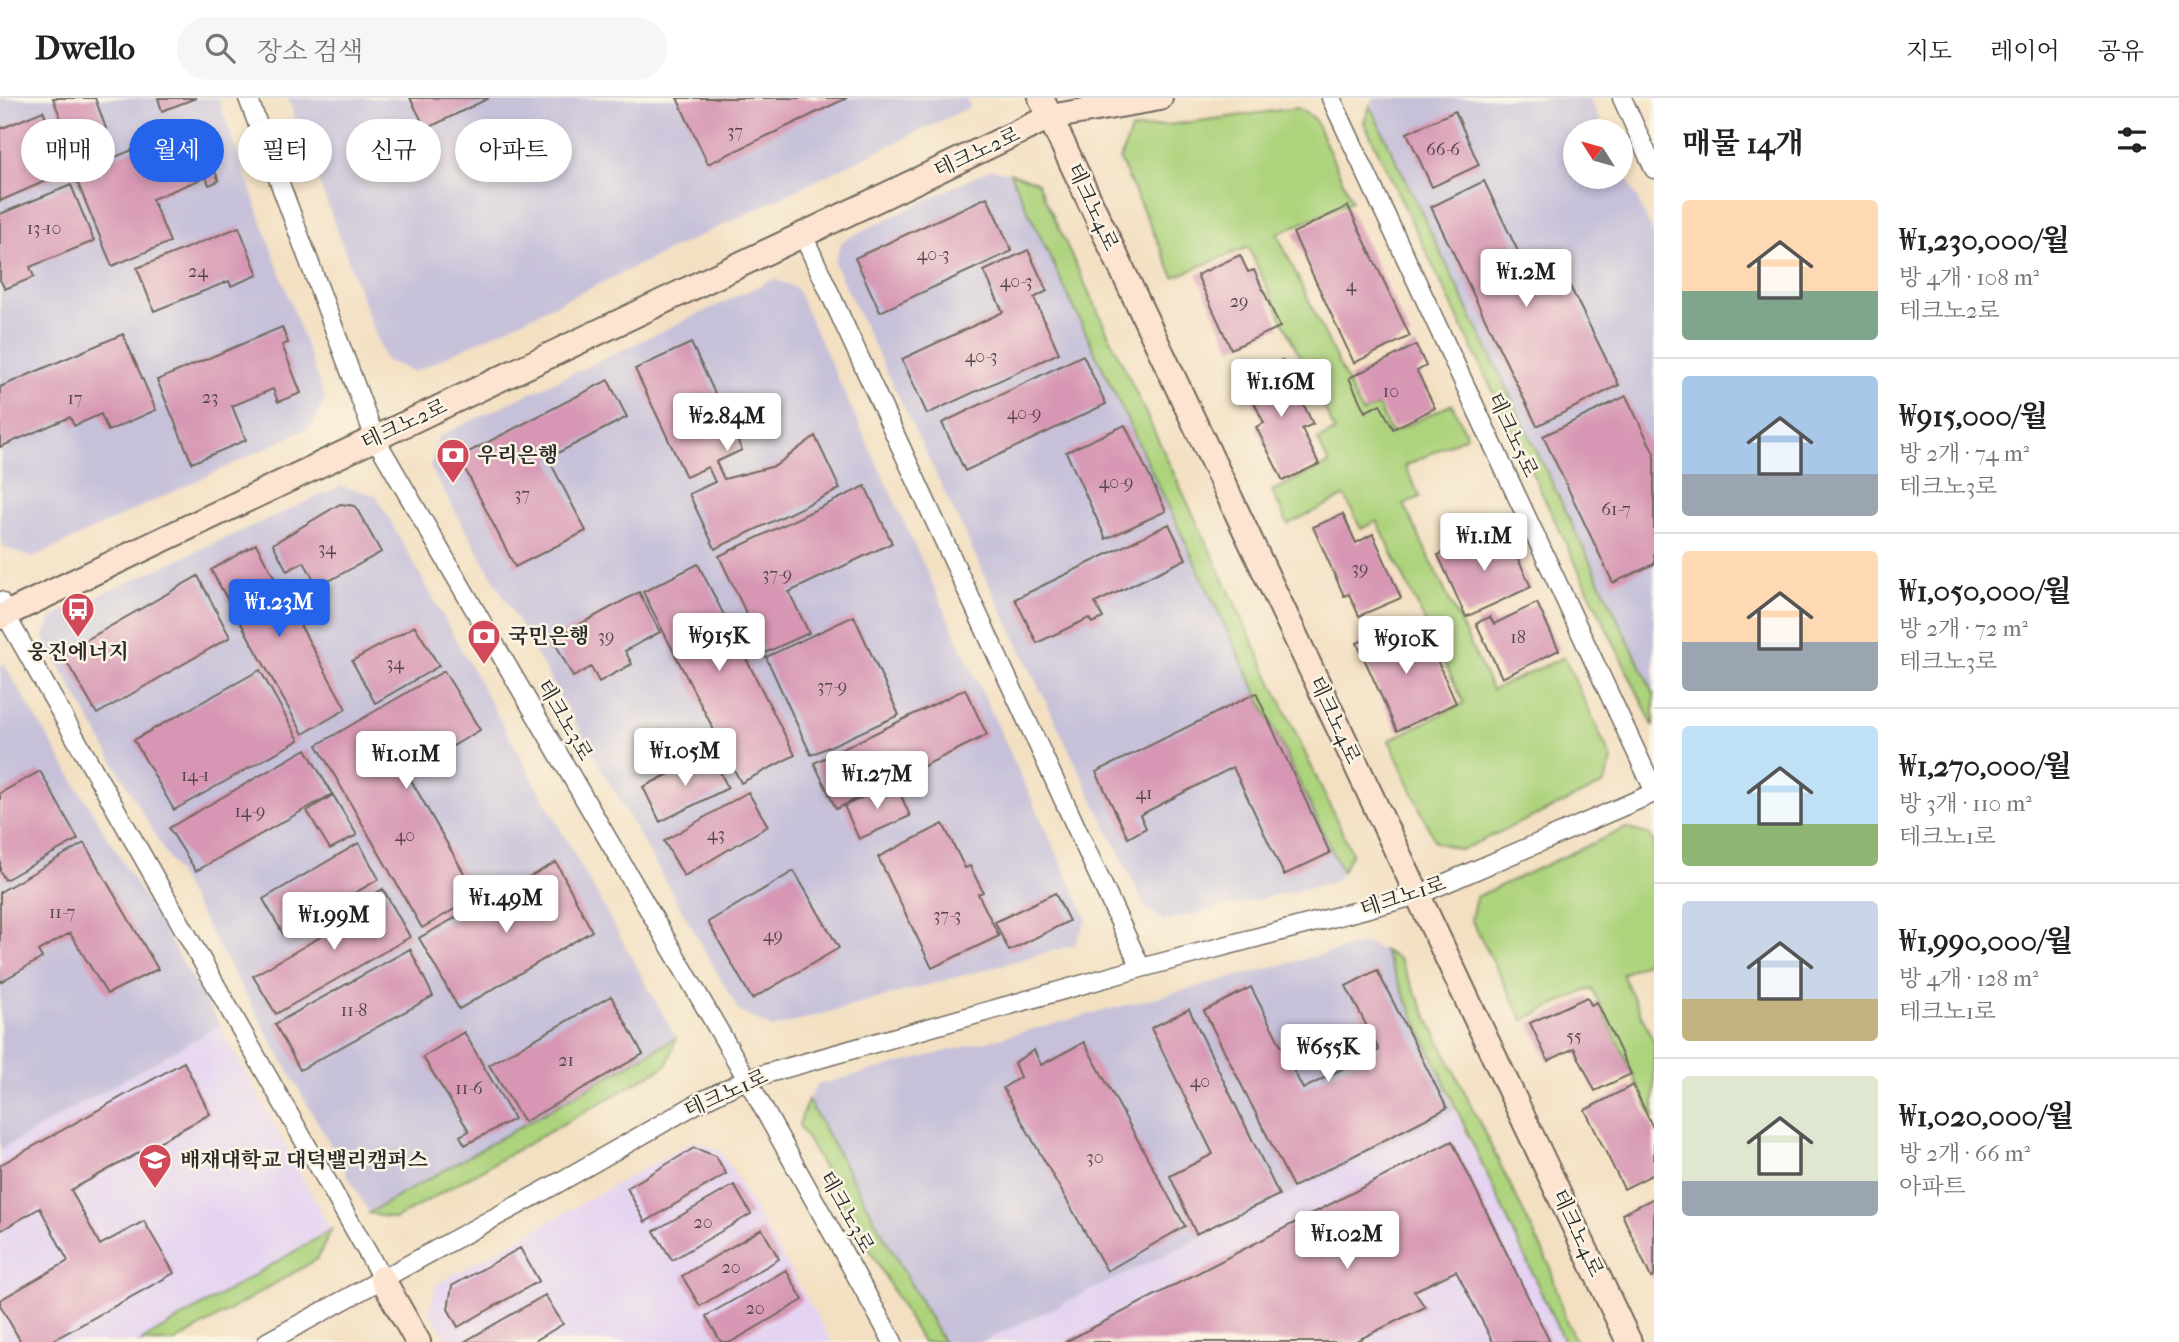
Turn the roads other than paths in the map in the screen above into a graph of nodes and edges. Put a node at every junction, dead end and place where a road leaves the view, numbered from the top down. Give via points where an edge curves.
1 (248, 98) edge
2 (1160, 98) edge
3 (1331, 98) edge
4 (1622, 98) edge
5 (1046, 107) edge
6 (1654, 169) edge
7 (803, 235) junction
8 (375, 438) junction
9 (2, 611) edge
10 (1654, 792) edge
11 (1418, 895) junction
12 (1141, 968) junction
13 (747, 1079) junction
14 (382, 1278) junction
15 (267, 1342) edge
16 (418, 1342) edge
17 (893, 1342) edge
18 (1629, 1342) edge

1 - 8 street, 테크노3로
2 - 5 main road, 테크노2로
3 - 10 street, 테크노5로
4 - 6 street
5 - 7 main road, 테크노2로
5 - 11 main road, 테크노4로
7 - 8 main road, 테크노2로
7 - 12 street
8 - 9 main road, 테크노2로
8 - 13 street, 테크노3로
9 - 14 street, 테크노2로
10 - 11 street, 테크노1로
11 - 12 street, 테크노1로
11 - 18 main road, 테크노4로
12 - 13 street, 테크노1로
13 - 14 street, 테크노1로
13 - 17 street, 테크노3로
14 - 15 street, 테크노1로
14 - 16 main road

